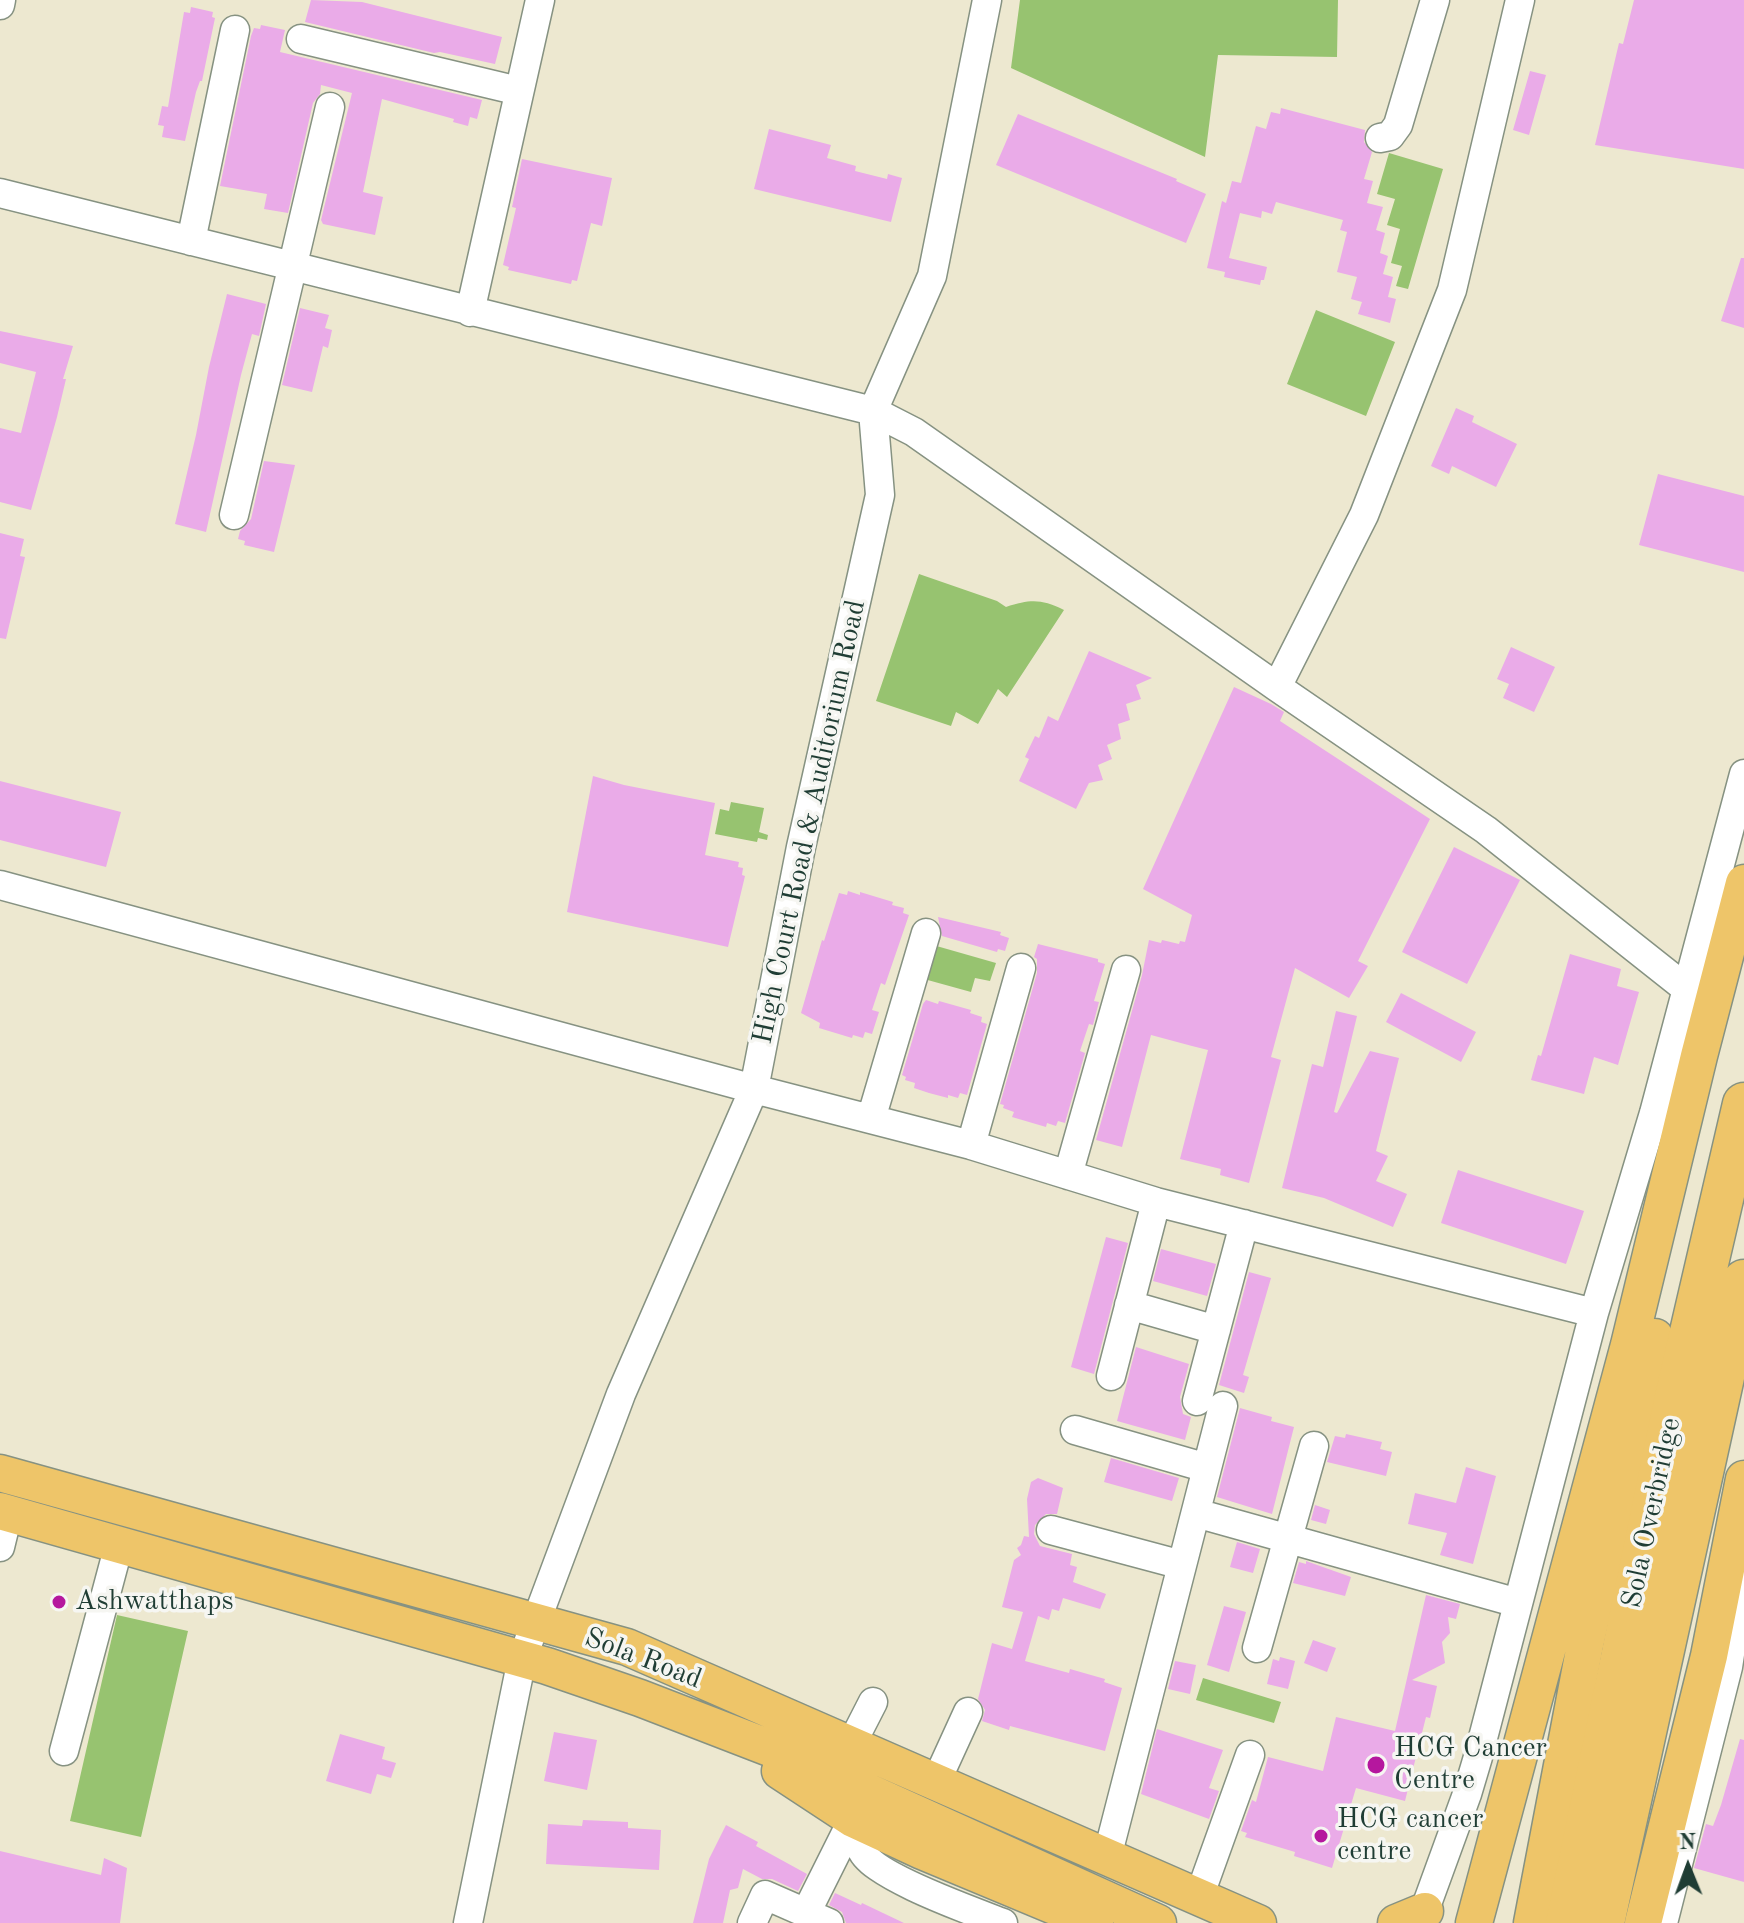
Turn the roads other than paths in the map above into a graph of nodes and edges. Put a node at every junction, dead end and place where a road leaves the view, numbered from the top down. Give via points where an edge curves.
1 (540, 0) edge
2 (987, 0) edge
3 (1435, 0) edge
4 (1520, 0) edge
5 (235, 30) dead end
6 (301, 39) dead end
7 (519, 91) junction
8 (330, 107) dead end
9 (1380, 138) dead end
10 (0, 193) edge
11 (191, 241) junction
12 (292, 267) junction
13 (470, 312) junction
14 (873, 411) junction
15 (234, 515) dead end
16 (1277, 687) junction
17 (1744, 774) edge
18 (1744, 883) edge
19 (0, 885) edge
20 (926, 933) dead end
21 (1021, 968) dead end
22 (1126, 970) dead end
23 (1744, 974) edge
24 (1688, 990) junction
25 (754, 1089) junction
26 (1727, 1105) edge
27 (871, 1119) junction
28 (971, 1145) junction
29 (1068, 1175) junction
30 (1156, 1202) junction
31 (1244, 1224) junction
32 (1744, 1281) edge
33 (1129, 1305) junction
34 (1594, 1313) junction
35 (1216, 1330) junction
36 (1111, 1376) dead end
37 (1075, 1430) dead end
38 (1314, 1446) dead end
39 (1207, 1468) junction
40 (0, 1473) edge
41 (1744, 1479) edge
42 (1196, 1513) junction
43 (3, 1524) edge
44 (1051, 1530) dead end
45 (1288, 1538) junction
46 (119, 1545) junction
47 (1182, 1565) junction
48 (1744, 1565) edge
49 (1518, 1603) junction
50 (538, 1622) junction
51 (1257, 1648) dead end
52 (522, 1659) junction
53 (1727, 1666) edge
54 (873, 1702) dead end
55 (968, 1712) dead end
56 (721, 1729) junction
57 (851, 1745) junction
58 (64, 1751) dead end
59 (1250, 1755) dead end
60 (936, 1782) junction
61 (858, 1821) junction
62 (1587, 1829) junction
63 (1107, 1857) junction
64 (1199, 1897) junction
65 (817, 1918) edge
66 (1414, 1919) edge
67 (992, 1921) edge
68 (468, 1923) edge
69 (752, 1923) edge
70 (1095, 1923) edge
71 (1158, 1923) edge
72 (1258, 1923) edge
73 (1474, 1923) edge
74 (1535, 1923) edge
75 (1567, 1923) edge
76 (1603, 1923) edge
77 (1643, 1923) edge
78 (1663, 1923) edge

1 - 7 street
2 - 14 street, High Court Road & Auditorium Road via 932,276
3 - 9 street via 1398,125 1390,136
4 - 16 street via 1452,290 1364,515
5 - 11 street
6 - 7 street
7 - 13 street
8 - 12 street
10 - 11 street
11 - 12 street
12 - 13 street
12 - 15 street
13 - 14 street
14 - 16 street via 914,432
14 - 25 street, High Court Road & Auditorium Road via 880,495 801,847
16 - 24 street via 1486,830
17 - 24 street
18 - 73 main road via 1629,1345
19 - 25 street
20 - 27 street
21 - 28 street
22 - 29 street
23 - 26 main road
24 - 34 street
25 - 27 street
25 - 50 street, High Court Road & Auditorium Road via 621,1394
26 - 62 highway, Sola Overbridge via 1676,1397
26 - 74 main road, Sola Overbridge via 1585,1645
27 - 28 street
28 - 29 street
29 - 30 street
30 - 31 street
30 - 33 street
31 - 34 street
31 - 35 street
32 - 76 highway, Sola Overbridge
33 - 35 street
33 - 36 street
34 - 49 street
35 - 39 street
37 - 39 street
38 - 45 street
39 - 42 street
40 - 50 main road, Sola Road
41 - 53 main road
42 - 45 street
42 - 47 street
43 - 46 main road, Sola Road
44 - 47 street
45 - 49 street
45 - 51 street
46 - 52 main road, Sola Road
46 - 58 street
47 - 63 street
48 - 53 street
49 - 66 street via 1467,1794
50 - 52 street, High Court Road & Auditorium Road
50 - 57 main road, Sola Road via 627,1647
52 - 56 main road, Sola Road
52 - 68 street, High Court Road & Auditorium Road
53 - 77 main road
53 - 78 street
54 - 57 street
55 - 60 street
56 - 61 main road
56 - 71 main road, Sola Road
57 - 60 main road, Sola Road
59 - 64 street
60 - 63 main road, Sola Road
61 - 65 street
61 - 67 street via 861,1848 870,1863
61 - 70 main road
62 - 74 highway via 1564,1855
62 - 75 highway, Sola Overbridge
63 - 64 main road, Sola Road
64 - 72 main road, Sola Road
65 - 69 street via 765,1895

